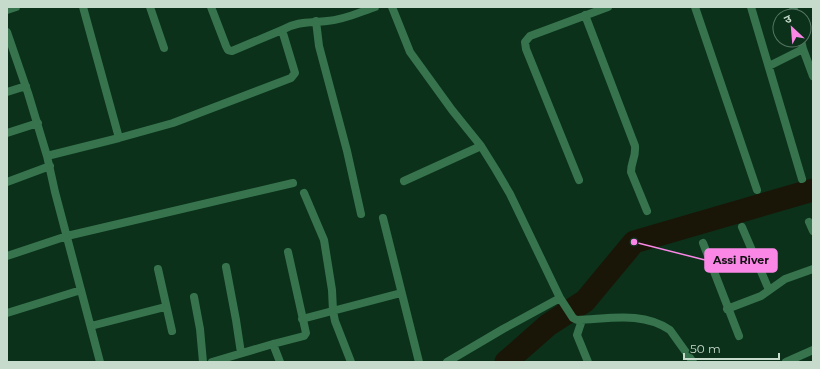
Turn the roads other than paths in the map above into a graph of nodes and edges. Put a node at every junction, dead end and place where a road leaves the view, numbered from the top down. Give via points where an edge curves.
1 (16, 7) edge
2 (83, 7) edge
3 (150, 7) edge
4 (211, 7) edge
5 (376, 7) edge
6 (392, 7) edge
7 (608, 7) edge
8 (695, 7) edge
9 (751, 7) edge
10 (7, 10) edge
11 (585, 15) junction
12 (316, 21) junction
13 (282, 30) junction
14 (7, 32) edge
15 (164, 48) dead end
16 (803, 49) joint
17 (769, 66) junction
18 (813, 76) edge
19 (26, 86) junction
20 (7, 92) edge
21 (38, 123) junction
22 (7, 133) edge
23 (119, 138) junction
24 (481, 146) junction
25 (47, 156) junction
26 (50, 166) junction
27 (802, 179) dead end
28 (578, 180) dead end
29 (7, 182) edge
30 (404, 182) dead end
31 (294, 183) dead end
32 (757, 190) dead end
33 (304, 193) dead end
34 (647, 211) dead end
35 (362, 214) dead end
36 (383, 218) dead end
37 (809, 222) dead end
38 (742, 228) dead end
39 (813, 231) edge
40 (67, 236) junction
41 (703, 243) dead end
42 (288, 252) dead end
43 (7, 256) edge
44 (226, 267) dead end
45 (158, 269) dead end
46 (813, 269) edge
47 (81, 290) junction
48 (769, 290) junction
49 (401, 293) junction
50 (194, 297) dead end
51 (562, 301) junction
52 (165, 307) junction
53 (727, 310) junction
54 (333, 311) junction
55 (7, 313) edge
56 (302, 319) junction
57 (582, 320) junction
58 (91, 326) junction
59 (172, 331) dead end
60 (739, 336) dead end
61 (273, 344) junction
62 (813, 350) edge
63 (238, 356) edge
64 (100, 362) edge
65 (203, 362) edge
66 (212, 362) edge
67 (280, 362) edge
68 (351, 362) edge
69 (419, 362) edge
70 (448, 362) edge
71 (588, 362) edge
72 (693, 362) edge
73 (786, 362) edge

1 - 10 street
2 - 23 street
3 - 15 street
4 - 13 street via 228,50 232,51
5 - 12 street via 337,19
6 - 24 street via 410,52
7 - 11 street
8 - 32 street
9 - 17 street
11 - 28 street via 530,36 525,42
11 - 34 street via 635,146 636,154 631,172
12 - 13 street via 301,22
12 - 35 street
13 - 23 street via 295,73 291,78 173,123
14 - 19 street
16 - 17 street
16 - 18 street
17 - 27 street
19 - 20 street
19 - 21 street
21 - 22 street
21 - 25 street
23 - 25 street
24 - 30 street
24 - 51 street via 510,194
25 - 26 street
26 - 29 street
26 - 40 street
31 - 40 street
33 - 54 street via 324,240
36 - 49 street
37 - 39 street
38 - 48 street
40 - 43 street
40 - 47 street
41 - 53 street
42 - 56 street
44 - 63 street via 236,320
45 - 52 street
46 - 48 street via 785,279
47 - 55 street
47 - 58 street
48 - 53 street
49 - 54 street
49 - 69 street
50 - 65 street
51 - 57 street via 573,318
51 - 70 street via 503,329
52 - 58 street
52 - 59 street
53 - 60 street
54 - 56 street
54 - 68 street
56 - 61 street via 306,333 304,336
57 - 71 street via 577,334
57 - 72 street via 620,316 665,326
58 - 64 street
61 - 63 street
61 - 67 street
62 - 73 street
63 - 66 street

